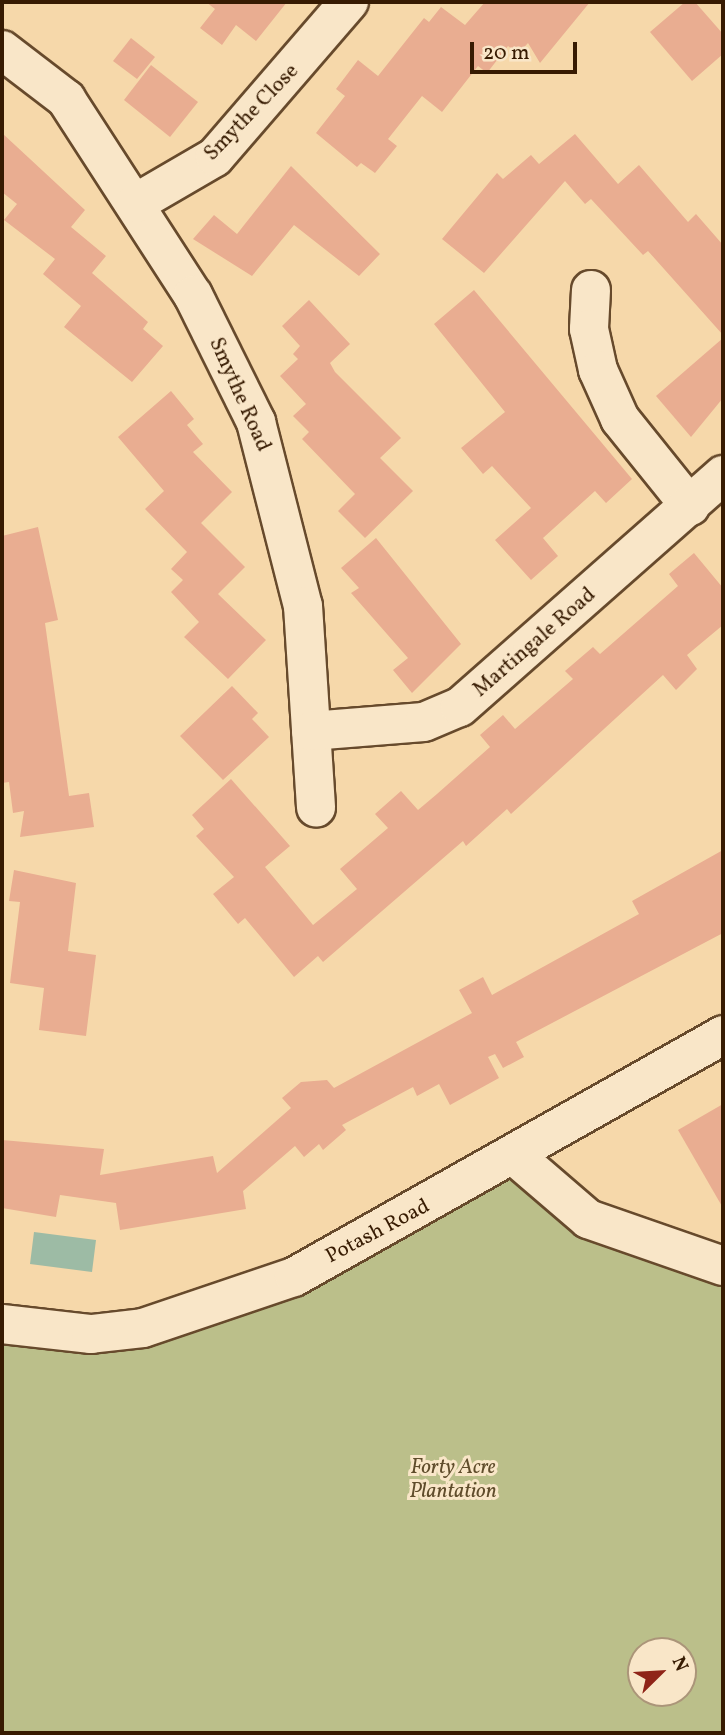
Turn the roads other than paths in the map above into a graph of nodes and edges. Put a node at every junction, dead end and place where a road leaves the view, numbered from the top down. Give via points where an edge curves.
1 (349, 2) edge
2 (2, 50) edge
3 (136, 203) junction
4 (592, 290) dead end
5 (723, 475) edge
6 (690, 506) junction
7 (311, 731) junction
8 (316, 808) dead end
9 (723, 1035) edge
10 (516, 1157) junction
11 (723, 1266) edge
12 (2, 1324) edge

1 - 3 street, Smythe Close via 215,157
2 - 3 street, Smythe Road via 66,99
3 - 7 street, Smythe Road via 193,295 256,422 303,606
4 - 6 street via 596,360 620,419
5 - 6 street, Martingale Road
6 - 7 street, Martingale Road via 460,707 425,722
7 - 8 street, Smythe Road
9 - 10 street, Potash Road
10 - 11 street via 587,1219
10 - 12 street, Potash Road via 294,1277 144,1328 91,1334

